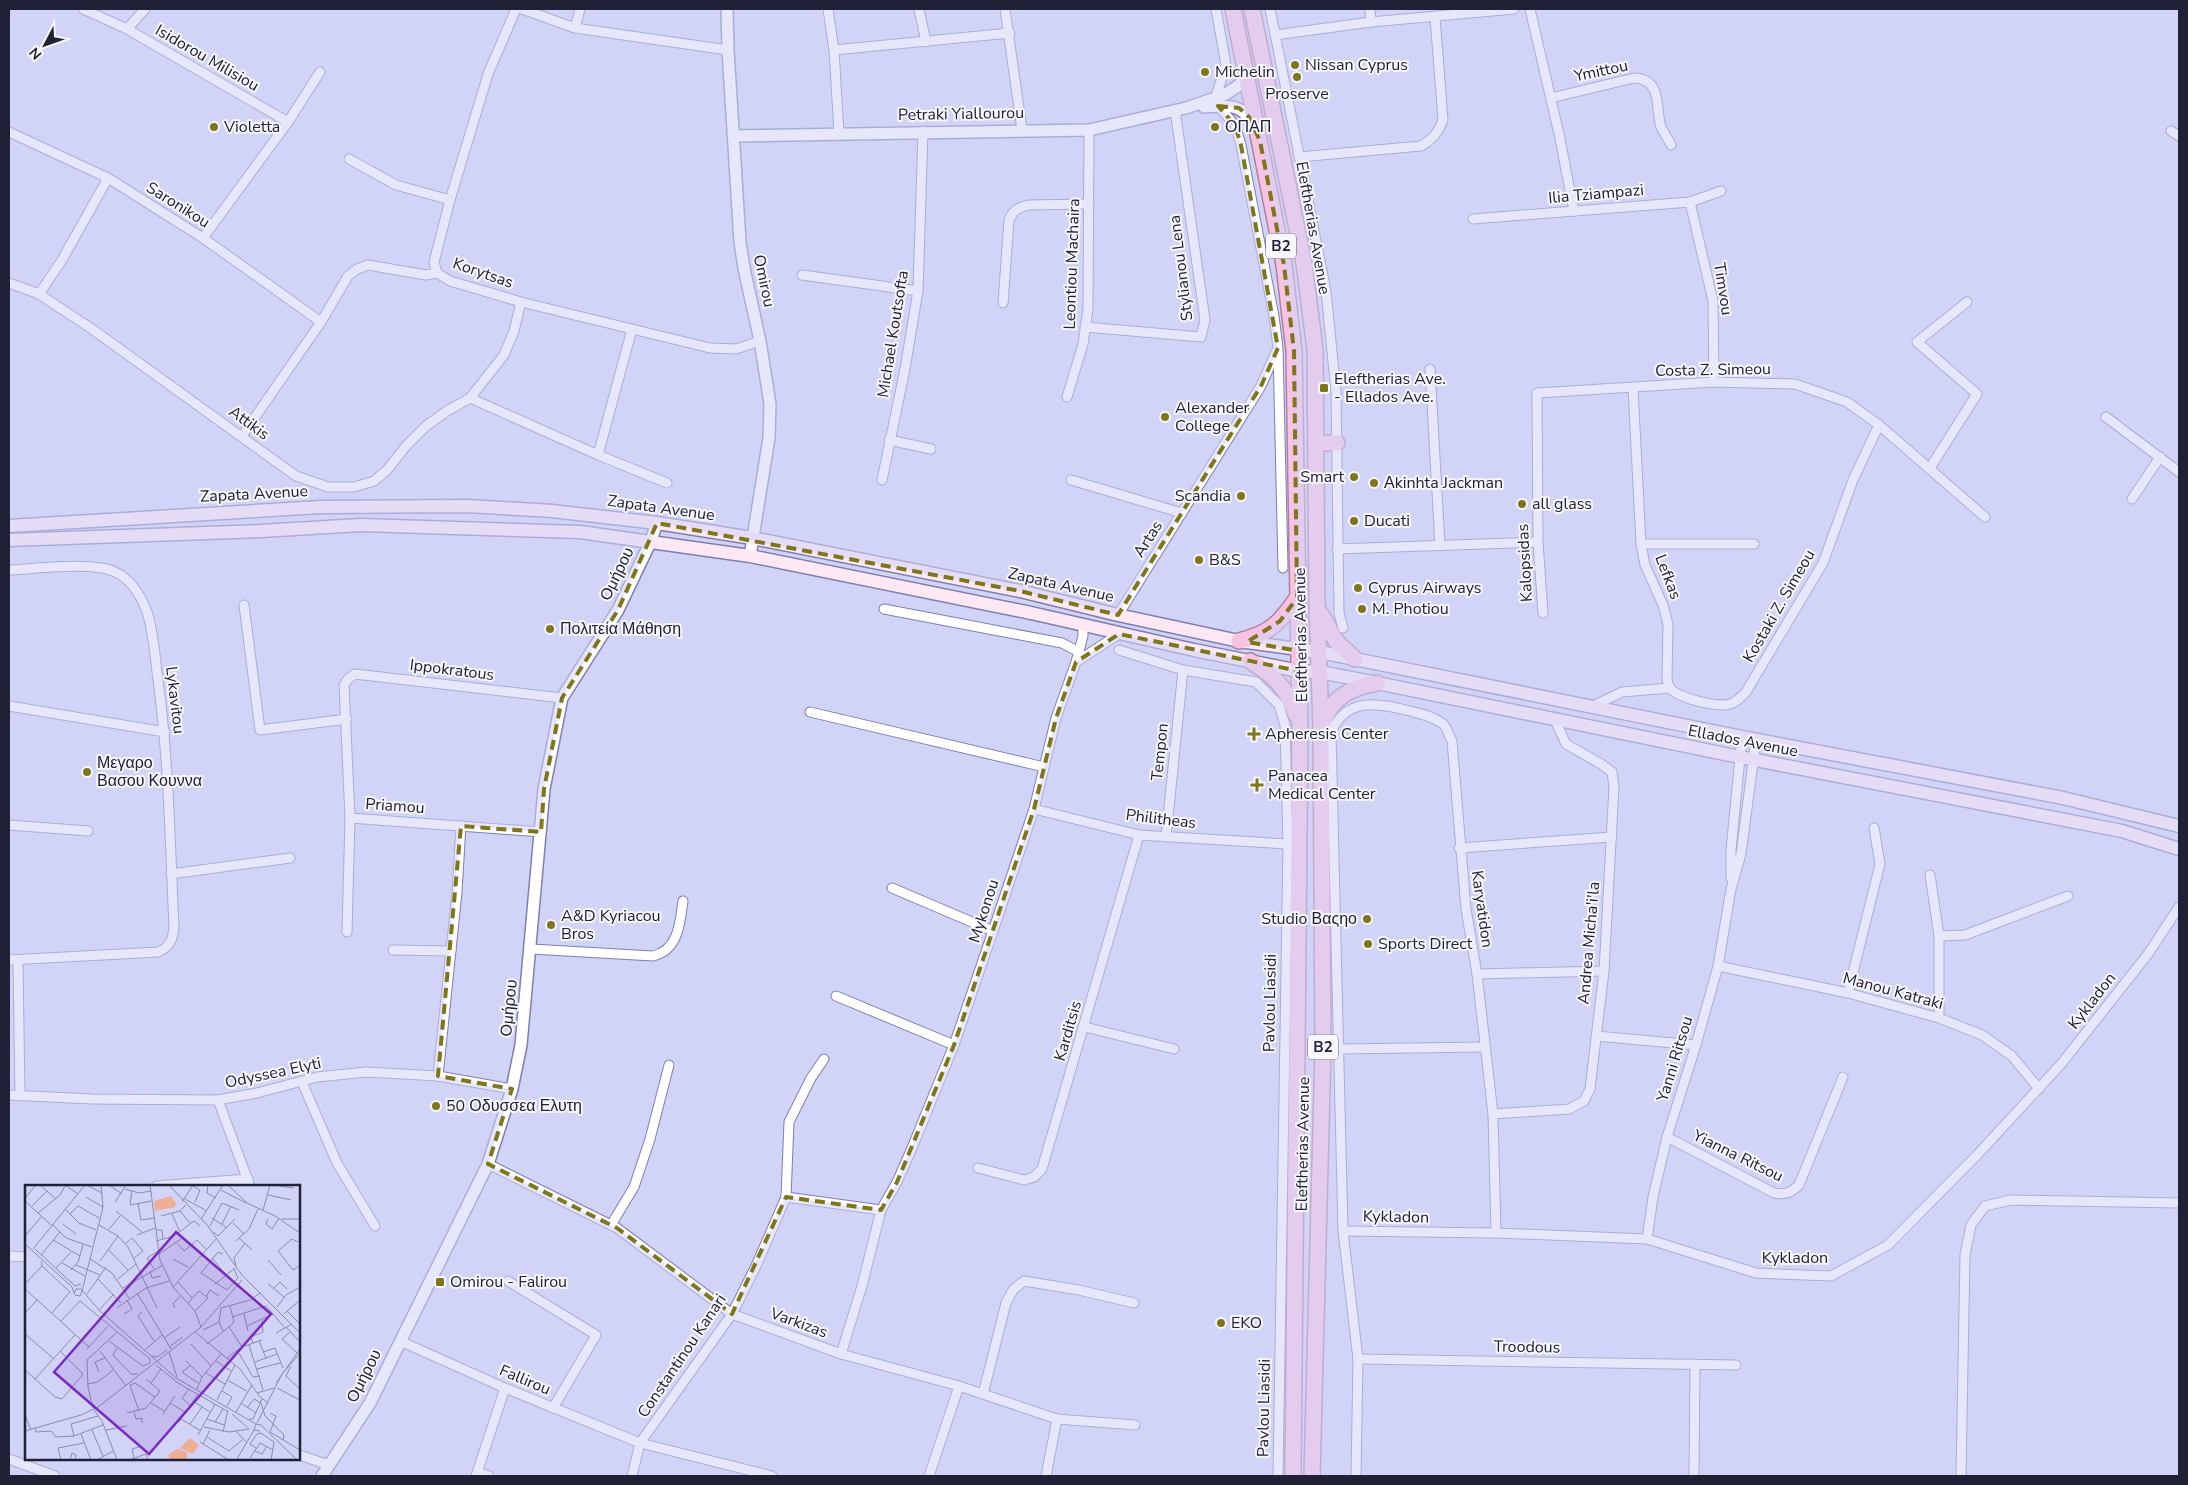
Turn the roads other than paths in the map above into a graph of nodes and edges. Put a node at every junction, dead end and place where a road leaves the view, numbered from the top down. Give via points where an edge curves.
1 (83, 9) edge
2 (145, 9) edge
3 (516, 9) edge
4 (522, 9) edge
5 (580, 9) edge
6 (727, 9) edge
7 (828, 9) edge
8 (920, 9) edge
9 (1005, 9) edge
10 (1216, 9) edge
11 (1233, 9) edge
12 (1252, 9) edge
13 (1270, 9) edge
14 (1370, 9) edge
15 (1514, 9) edge
16 (1530, 9) edge
17 (1435, 17) junction
18 (1371, 22) junction
19 (575, 28) junction
20 (127, 29) junction
21 (1010, 33) junction
22 (1275, 35) junction
23 (926, 42) junction
24 (728, 50) junction
25 (834, 50) junction
26 (1245, 66) junction
27 (320, 72) dead end
28 (1550, 98) junction
29 (1217, 102) junction
30 (1181, 109) junction
31 (288, 122) junction
32 (1022, 130) junction
33 (1090, 130) junction
34 (923, 131) junction
35 (9, 132) edge
36 (839, 133) junction
37 (734, 136) junction
38 (1260, 141) junction
39 (1670, 145) dead end
40 (1299, 157) junction
41 (349, 159) dead end
42 (108, 178) junction
43 (1721, 192) dead end
44 (450, 200) junction
45 (1690, 202) junction
46 (1090, 204) junction
47 (1574, 211) junction
48 (1473, 219) dead end
49 (203, 238) junction
50 (437, 272) junction
51 (802, 275) dead end
52 (9, 283) edge
53 (918, 291) junction
54 (38, 294) junction
55 (521, 302) junction
56 (1966, 302) dead end
57 (1003, 303) dead end
58 (321, 322) junction
59 (1085, 327) junction
60 (632, 329) junction
61 (760, 342) junction
62 (1278, 348) junction
63 (1430, 369) dead end
64 (1714, 382) junction
65 (1633, 388) junction
66 (1537, 393) joint
67 (1067, 397) dead end
68 (470, 398) junction
69 (2106, 417) dead end
70 (1879, 425) junction
71 (242, 436) junction
72 (889, 440) junction
73 (1317, 443) junction
74 (1337, 443) junction
75 (931, 449) dead end
76 (598, 455) junction
77 (2160, 457) junction
78 (1930, 468) junction
79 (2179, 472) edge
80 (882, 480) dead end
81 (1071, 480) dead end
82 (667, 483) dead end
83 (2132, 499) dead end
84 (1182, 513) junction
85 (1985, 517) dead end
86 (657, 523) junction
87 (9, 526) edge
88 (752, 538) junction
89 (9, 540) edge
90 (1538, 542) junction
91 (650, 543) junction
92 (1641, 544) junction
93 (1754, 544) dead end
94 (1440, 546) junction
95 (1337, 549) junction
96 (750, 556) junction
97 (1283, 568) dead end
98 (9, 570) edge
99 (1297, 598) junction
100 (1317, 603) junction
101 (244, 605) dead end
102 (884, 609) dead end
103 (1543, 613) dead end
104 (1118, 615) junction
105 (1083, 626) junction
106 (1343, 628) dead end
107 (1119, 634) junction
108 (1239, 641) junction
109 (1119, 650) dead end
110 (1299, 651) junction
111 (1079, 652) junction
112 (1320, 652) junction
113 (1355, 659) junction
114 (1250, 661) junction
115 (1076, 662) junction
116 (1184, 670) junction
117 (1298, 671) junction
118 (1320, 672) junction
119 (1377, 683) junction
120 (344, 684) joint
121 (1670, 688) junction
122 (562, 698) junction
123 (9, 706) edge
124 (1591, 707) junction
125 (810, 712) dead end
126 (347, 719) junction
127 (1555, 720) junction
128 (1300, 728) junction
129 (165, 732) junction
130 (1326, 735) junction
131 (1742, 737) junction
132 (1756, 740) junction
133 (1740, 757) junction
134 (1754, 760) junction
135 (1044, 767) junction
136 (1034, 809) junction
137 (350, 818) junction
138 (9, 825) edge
139 (461, 826) junction
140 (2179, 826) edge
141 (1874, 828) dead end
142 (88, 831) dead end
143 (541, 832) junction
144 (1139, 835) junction
145 (1166, 837) junction
146 (1612, 837) junction
147 (1288, 844) junction
148 (1460, 848) junction
149 (2179, 849) edge
150 (290, 858) dead end
151 (171, 874) junction
152 (1930, 875) dead end
153 (892, 888) dead end
154 (1731, 888) junction
155 (2068, 896) dead end
156 (683, 901) dead end
157 (2179, 907) edge
158 (994, 931) junction
159 (347, 932) dead end
160 (1939, 936) junction
161 (531, 949) junction
162 (393, 950) dead end
163 (451, 951) junction
164 (13, 961) edge
165 (1718, 966) junction
166 (1604, 971) junction
167 (1477, 974) junction
168 (1848, 993) junction
169 (836, 996) dead end
170 (1939, 1018) junction
171 (1085, 1027) junction
172 (1596, 1036) junction
173 (954, 1045) junction
174 (1696, 1045) junction
175 (1484, 1047) junction
176 (1174, 1049) dead end
177 (1340, 1049) junction
178 (824, 1059) dead end
179 (669, 1064) dead end
180 (438, 1076) junction
181 (1843, 1077) dead end
182 (302, 1082) junction
183 (2039, 1088) junction
184 (512, 1089) junction
185 (9, 1095) edge
186 (20, 1096) junction
187 (218, 1100) junction
188 (1493, 1114) junction
189 (1667, 1137) junction
190 (488, 1164) junction
191 (978, 1168) dead end
192 (249, 1182) edge
193 (179, 1185) edge
194 (786, 1197) junction
195 (2179, 1203) edge
196 (881, 1210) junction
197 (611, 1225) junction
198 (375, 1226) dead end
199 (1343, 1232) junction
200 (1496, 1233) junction
201 (1647, 1239) junction
202 (9, 1256) edge
203 (25, 1257) edge
204 (508, 1281) dead end
205 (1294, 1284) junction
206 (1281, 1298) junction
207 (1134, 1303) dead end
208 (732, 1314) junction
209 (400, 1341) junction
210 (1280, 1351) junction
211 (841, 1354) junction
212 (1358, 1359) junction
213 (1695, 1364) junction
214 (1736, 1365) dead end
215 (1294, 1369) junction
216 (960, 1386) junction
217 (505, 1388) junction
218 (983, 1394) junction
219 (553, 1408) junction
220 (1057, 1419) junction
221 (1135, 1425) dead end
222 (640, 1443) junction
223 (300, 1455) edge
224 (9, 1459) edge
225 (329, 1465) junction
226 (477, 1474) edge
227 (51, 1475) edge
228 (322, 1476) edge
229 (489, 1476) edge
230 (632, 1476) edge
231 (772, 1476) edge
232 (929, 1476) edge
233 (1046, 1476) edge
234 (1278, 1476) edge
235 (1292, 1476) edge
236 (1312, 1476) edge
237 (1356, 1476) edge
238 (1694, 1476) edge
239 (1961, 1476) edge

1 - 20 street, Isidorou Milisiou
2 - 20 street
3 - 44 street, Korytsas via 488,74
4 - 19 street
5 - 19 street
6 - 24 street, Omirou
7 - 25 street
8 - 23 street
9 - 21 street
10 - 29 street via 1226,65
11 - 26 highway, Eleftherias Avenue / B2
12 - 73 highway, Eleftherias Avenue / B2 via 1304,263 1315,350
13 - 22 street
14 - 18 street
15 - 17 street
16 - 28 street
17 - 18 street
17 - 40 street via 1443,120 1432,140 1421,146
18 - 22 street
19 - 24 street
20 - 31 street, Isidorou Milisiou
21 - 23 street
21 - 32 street
22 - 40 street
23 - 25 street
24 - 37 street, Omirou
25 - 36 street
26 - 29 street, Petraki Yiallourou via 1242,82
26 - 38 highway, Eleftherias Avenue / B2
27 - 31 street
28 - 39 street, Ymittou via 1642,78 1656,93 1661,127
28 - 47 street
29 - 30 street, Petraki Yiallourou
29 - 38 street, Petraki Yiallourou via 1239,108 1247,114
29 - 62 street via 1235,125 1242,145
30 - 33 street, Petraki Yiallourou
30 - 59 street, Stylianou Lena via 1205,320 1201,338
31 - 49 street
32 - 33 street, Petraki Yiallourou
32 - 34 street, Petraki Yiallourou
33 - 46 street, Leontiou Machaira
34 - 36 street, Petraki Yiallourou
34 - 53 street, Michael Koutsofta
35 - 42 street, Saronikou
36 - 37 street, Petraki Yiallourou
37 - 61 street, Omirou via 742,254
38 - 99 highway, Eleftherias Avenue / B2 via 1284,265 1294,351
40 - 74 street via 1326,291 1336,392
41 - 44 street via 396,185
42 - 49 street, Saronikou
42 - 54 street via 62,260
43 - 45 street, Ilia Tziampazi
44 - 50 street, Korytsas via 434,262
45 - 47 street, Ilia Tziampazi
45 - 64 street, Timvou via 1713,301
46 - 57 street via 1029,205 1012,213
46 - 59 street, Leontiou Machaira
47 - 48 street, Ilia Tziampazi
49 - 58 street, Saronikou
50 - 55 street, Korytsas via 450,281
50 - 58 street via 426,275 368,265 357,269 348,276
51 - 53 street
52 - 54 street, Attikis
53 - 72 street, Michael Koutsofta
54 - 71 street, Attikis via 92,328
55 - 60 street, Korytsas
55 - 68 street, Attikis via 504,355
56 - 78 street via 1917,342 1977,394
58 - 71 street
59 - 67 street, Leontiou Machaira
60 - 61 street, Korytsas via 710,348 736,348
60 - 76 street
61 - 88 street, Omirou via 769,394 770,425
62 - 84 street, Artas via 1261,386
62 - 97 street
63 - 94 street
64 - 65 street, Costa Z. Simeou
64 - 70 street, Costa Z. Simeou via 1795,384 1847,402
65 - 66 street, Costa Z. Simeou
65 - 92 street, Lefkas
66 - 90 street, Kalopsidas
68 - 71 street, Attikis via 426,426 374,480 354,487 328,487 296,476
68 - 76 street
69 - 77 street
70 - 78 street, Costa Z. Simeou
70 - 121 street, Kostaki Z. Simeou via 1853,480 1823,563 1746,692 1724,706 1692,699
72 - 75 street
72 - 80 street, Michael Koutsofta
73 - 74 highway
73 - 100 highway, Eleftherias Avenue / B2
74 - 95 street
76 - 82 street
77 - 79 street
77 - 83 street
78 - 85 street, Costa Z. Simeou
81 - 84 street
84 - 104 street, Artas
86 - 87 main road, Zapata Avenue via 552,511 468,506 341,507
86 - 88 main road, Zapata Avenue
86 - 91 street, Ομήρου
88 - 96 street, Omirou
88 - 104 main road, Zapata Avenue via 1020,591
89 - 91 main road via 361,525 580,532
90 - 94 street
90 - 103 street, Kalopsidas
91 - 96 main road
91 - 122 street, Ομήρου via 618,610
92 - 93 street
92 - 121 street, Lefkas via 1645,565 1668,624 1667,680
94 - 95 street
95 - 106 street via 1339,613
96 - 105 main road
98 - 129 street, Lykavitou via 99,568 115,572 127,580 140,596 149,620
99 - 108 highway via 1273,628
99 - 110 highway, Eleftherias Avenue / B2
100 - 112 highway, Eleftherias Avenue / B2
100 - 113 highway via 1330,632 1342,649
101 - 126 street via 260,730
102 - 111 street via 1062,643
104 - 108 main road, Zapata Avenue
105 - 107 main road
105 - 111 street, Mykonou
107 - 114 main road
107 - 115 street
108 - 110 main road, Zapata Avenue
109 - 116 street, Pavlou Liasidi
110 - 112 main road, Ellados Avenue
110 - 117 highway, Eleftherias Avenue / B2
111 - 115 street, Mykonou
112 - 113 main road, Ellados Avenue
112 - 118 highway, Eleftherias Avenue / B2
113 - 124 main road, Ellados Avenue
114 - 117 main road
114 - 128 highway via 1268,672 1287,692
115 - 135 street, Mykonou via 1056,718
116 - 145 street, Tempon
116 - 147 street, Pavlou Liasidi via 1251,680 1262,686 1279,705 1285,725
117 - 118 main road, Ellados Avenue
117 - 128 highway, Eleftherias Avenue / B2
118 - 119 main road, Ellados Avenue
118 - 130 highway, Eleftherias Avenue / B2
119 - 127 main road, Ellados Avenue
119 - 130 highway via 1357,687 1330,707
120 - 122 street, Ippokratous via 355,674
120 - 126 street, Priamou
121 - 124 street via 1622,692
122 - 143 street, Ομήρου via 544,789
123 - 129 street
124 - 131 main road, Ellados Avenue
125 - 135 street
126 - 137 street, Priamou
127 - 133 main road, Ellados Avenue
127 - 146 street, Andrea Micha'i'la via 1566,744 1612,772
128 - 205 highway, Eleftherias Avenue / B2
129 - 151 street, Lykavitou
130 - 148 street, Karyatidon via 1348,710 1368,704 1424,715 1444,724 1452,741
130 - 177 street
130 - 236 highway, Eleftherias Avenue / B2 via 1323,1049
131 - 132 main road, Ellados Avenue
131 - 133 street, Yanni Ritsou
132 - 134 street, Yanni Ritsou
132 - 140 main road, Ellados Avenue via 2063,798
133 - 134 main road, Ellados Avenue
133 - 154 street, Yanni Ritsou via 1731,850
134 - 149 main road, Ellados Avenue via 2122,831
134 - 154 street, Yanni Ritsou via 1741,854
135 - 136 street, Mykonou
136 - 144 street, Philitheas
136 - 158 street, Mykonou
137 - 139 street, Priamou
137 - 159 street
138 - 142 street
139 - 143 street, Priamou
139 - 163 street
141 - 168 street via 1880,864
143 - 161 street, Ομήρου
144 - 145 street, Philitheas
144 - 171 street, Karditsis
145 - 147 street, Philitheas
146 - 148 street
146 - 166 street, Andrea Micha'i'la
147 - 206 street, Pavlou Liasidi
148 - 167 street, Karyatidon
150 - 151 street
151 - 164 street, Lykavitou via 174,935 166,948 150,953
152 - 160 street
153 - 158 street
154 - 165 street, Yanni Ritsou
155 - 160 street via 1965,935
156 - 161 street via 678,933 662,954
157 - 183 street, Kykladon via 2148,954
158 - 173 street, Mykonou
160 - 170 street
161 - 184 street, Ομήρου via 522,1045
162 - 163 street
163 - 180 street
164 - 186 street
165 - 168 street, Manou Katraki
165 - 174 street, Yanni Ritsou
166 - 167 street
166 - 172 street, Andrea Micha'i'la
167 - 175 street, Karyatidon
168 - 170 street, Manou Katraki
169 - 173 street
170 - 183 street, Manou Katraki via 1982,1035 2012,1056
171 - 176 street
171 - 191 street, Karditsis via 1042,1169 1034,1177 1024,1180
172 - 174 street
172 - 188 street, Andrea Micha'i'la via 1590,1089 1581,1104 1569,1109
173 - 196 street, Mykonou via 908,1156
174 - 189 street, Yanni Ritsou
175 - 177 street
175 - 188 street, Karyatidon
177 - 199 street
178 - 194 street, Constantinou Kanari via 789,1122
179 - 197 street via 634,1187
180 - 182 street, Odyssea Elyti via 366,1072 317,1077
180 - 184 street, Odyssea Elyti
181 - 189 street, Yianna Ritsou via 1799,1185 1789,1193 1774,1193
182 - 187 street, Odyssea Elyti
182 - 198 street via 337,1163
183 - 201 street, Kykladon via 1888,1245 1831,1276 1756,1274
184 - 190 street, Ομήρου
185 - 186 street, Odyssea Elyti
186 - 187 street, Odyssea Elyti
187 - 192 street
188 - 200 street, Karyatidon
189 - 201 street, Yanni Ritsou
190 - 197 street, Varkizas
190 - 209 street, Ομήρου
192 - 193 street
194 - 196 street
194 - 208 street, Constantinou Kanari
195 - 239 street via 2011,1200 1985,1206 1971,1225 1965,1255
196 - 211 street, Mykonou
197 - 208 street, Varkizas
199 - 200 street, Kykladon
199 - 212 street
200 - 201 street, Kykladon
202 - 203 street
204 - 219 street via 596,1335
205 - 206 street
205 - 215 highway, Eleftherias Avenue / B2
206 - 210 street, Pavlou Liasidi
207 - 218 street via 1024,1281 1013,1290 1006,1303
208 - 211 street, Varkizas
208 - 222 street, Constantinou Kanari
209 - 217 street, Fallirou
209 - 225 street, Ομήρου via 370,1403
210 - 215 street
210 - 234 street, Pavlou Liasidi
211 - 216 street, Varkizas
212 - 213 street, Troodous
212 - 237 street
213 - 214 street, Troodous
213 - 238 street
215 - 235 highway, Eleftherias Avenue / B2
216 - 218 street, Varkizas
216 - 232 street
217 - 219 street, Fallirou
217 - 226 street
218 - 220 street, Varkizas
219 - 222 street, Fallirou
220 - 221 street, Varkizas
220 - 233 street
222 - 230 street, Constantinou Kanari
222 - 231 street, Fallirou
223 - 225 street
224 - 227 street
225 - 228 street, Ομήρου
226 - 229 street

